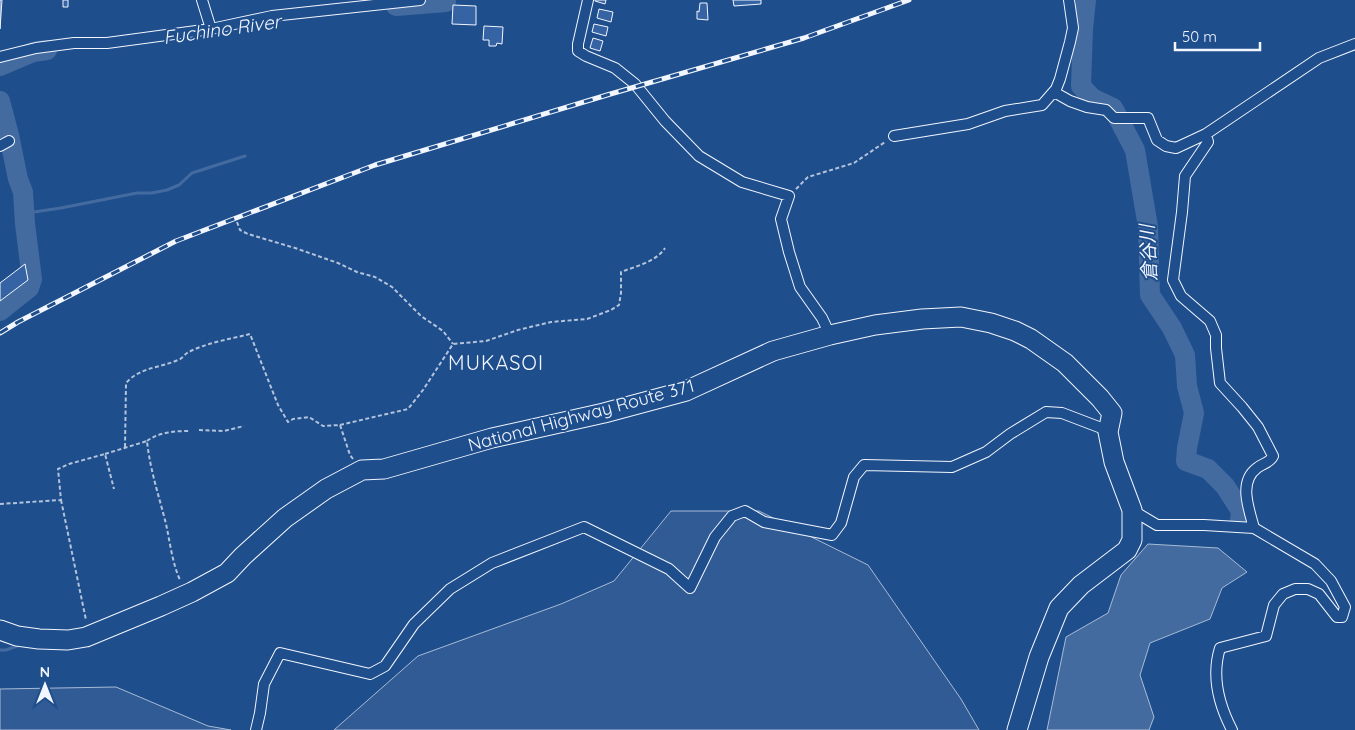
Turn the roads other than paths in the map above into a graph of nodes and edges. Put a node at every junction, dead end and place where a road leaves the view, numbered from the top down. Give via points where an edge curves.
1 (202, 0) edge
2 (420, 0) edge
3 (588, 0) edge
4 (1069, 0) edge
5 (211, 29) junction
6 (1355, 44) edge
7 (0, 57) edge
8 (1054, 92) junction
9 (1206, 134) junction
10 (894, 136) road end
11 (830, 335) junction
12 (1108, 432) junction
13 (1132, 510) junction
14 (1254, 528) junction
15 (0, 630) edge
16 (256, 730) edge
17 (1017, 730) edge
18 (1232, 730) edge

1 - 5 street
2 - 5 street via 272,16
3 - 11 street via 578,51 615,68 635,84 699,156 742,182 788,196 781,219 789,252 800,287
4 - 8 street via 1073,28
5 - 7 street via 107,43 55,45
6 - 9 street via 1319,58
8 - 9 street via 1087,107 1106,110 1114,118 1148,118 1157,140 1166,146 1176,148
8 - 10 street via 1042,105 1005,111 968,124
9 - 14 street via 1208,142 1185,176 1173,280 1182,296 1210,321 1216,335 1220,383 1258,427 1273,456 1271,461 1256,468 1246,482
11 - 12 highway, National Highway Route 371 via 876,325 961,317 1015,331 1064,362 1100,398 1112,413
11 - 15 highway, National Highway Route 371 via 773,351 686,391 492,438 384,469 362,470 326,489 285,518 227,573 161,606 86,637 39,640
12 - 13 highway, National Highway Route 371 via 1114,462
12 - 16 street via 1062,413 1046,412 986,452 952,468 864,465 854,477 841,523 832,535 764,522 745,511 732,516 715,537 690,588 669,569 584,527 492,563 450,588 414,624 385,666 370,674 280,653 264,684
13 - 14 street via 1157,525
13 - 17 highway, National Highway Route 371 via 1132,540 1127,550 1082,585 1059,608 1039,656
14 - 18 street via 1315,564 1331,581 1345,607 1342,617 1337,617 1319,594 1308,589 1294,589 1283,594 1274,605 1266,636 1220,648 1215,677 1218,698

